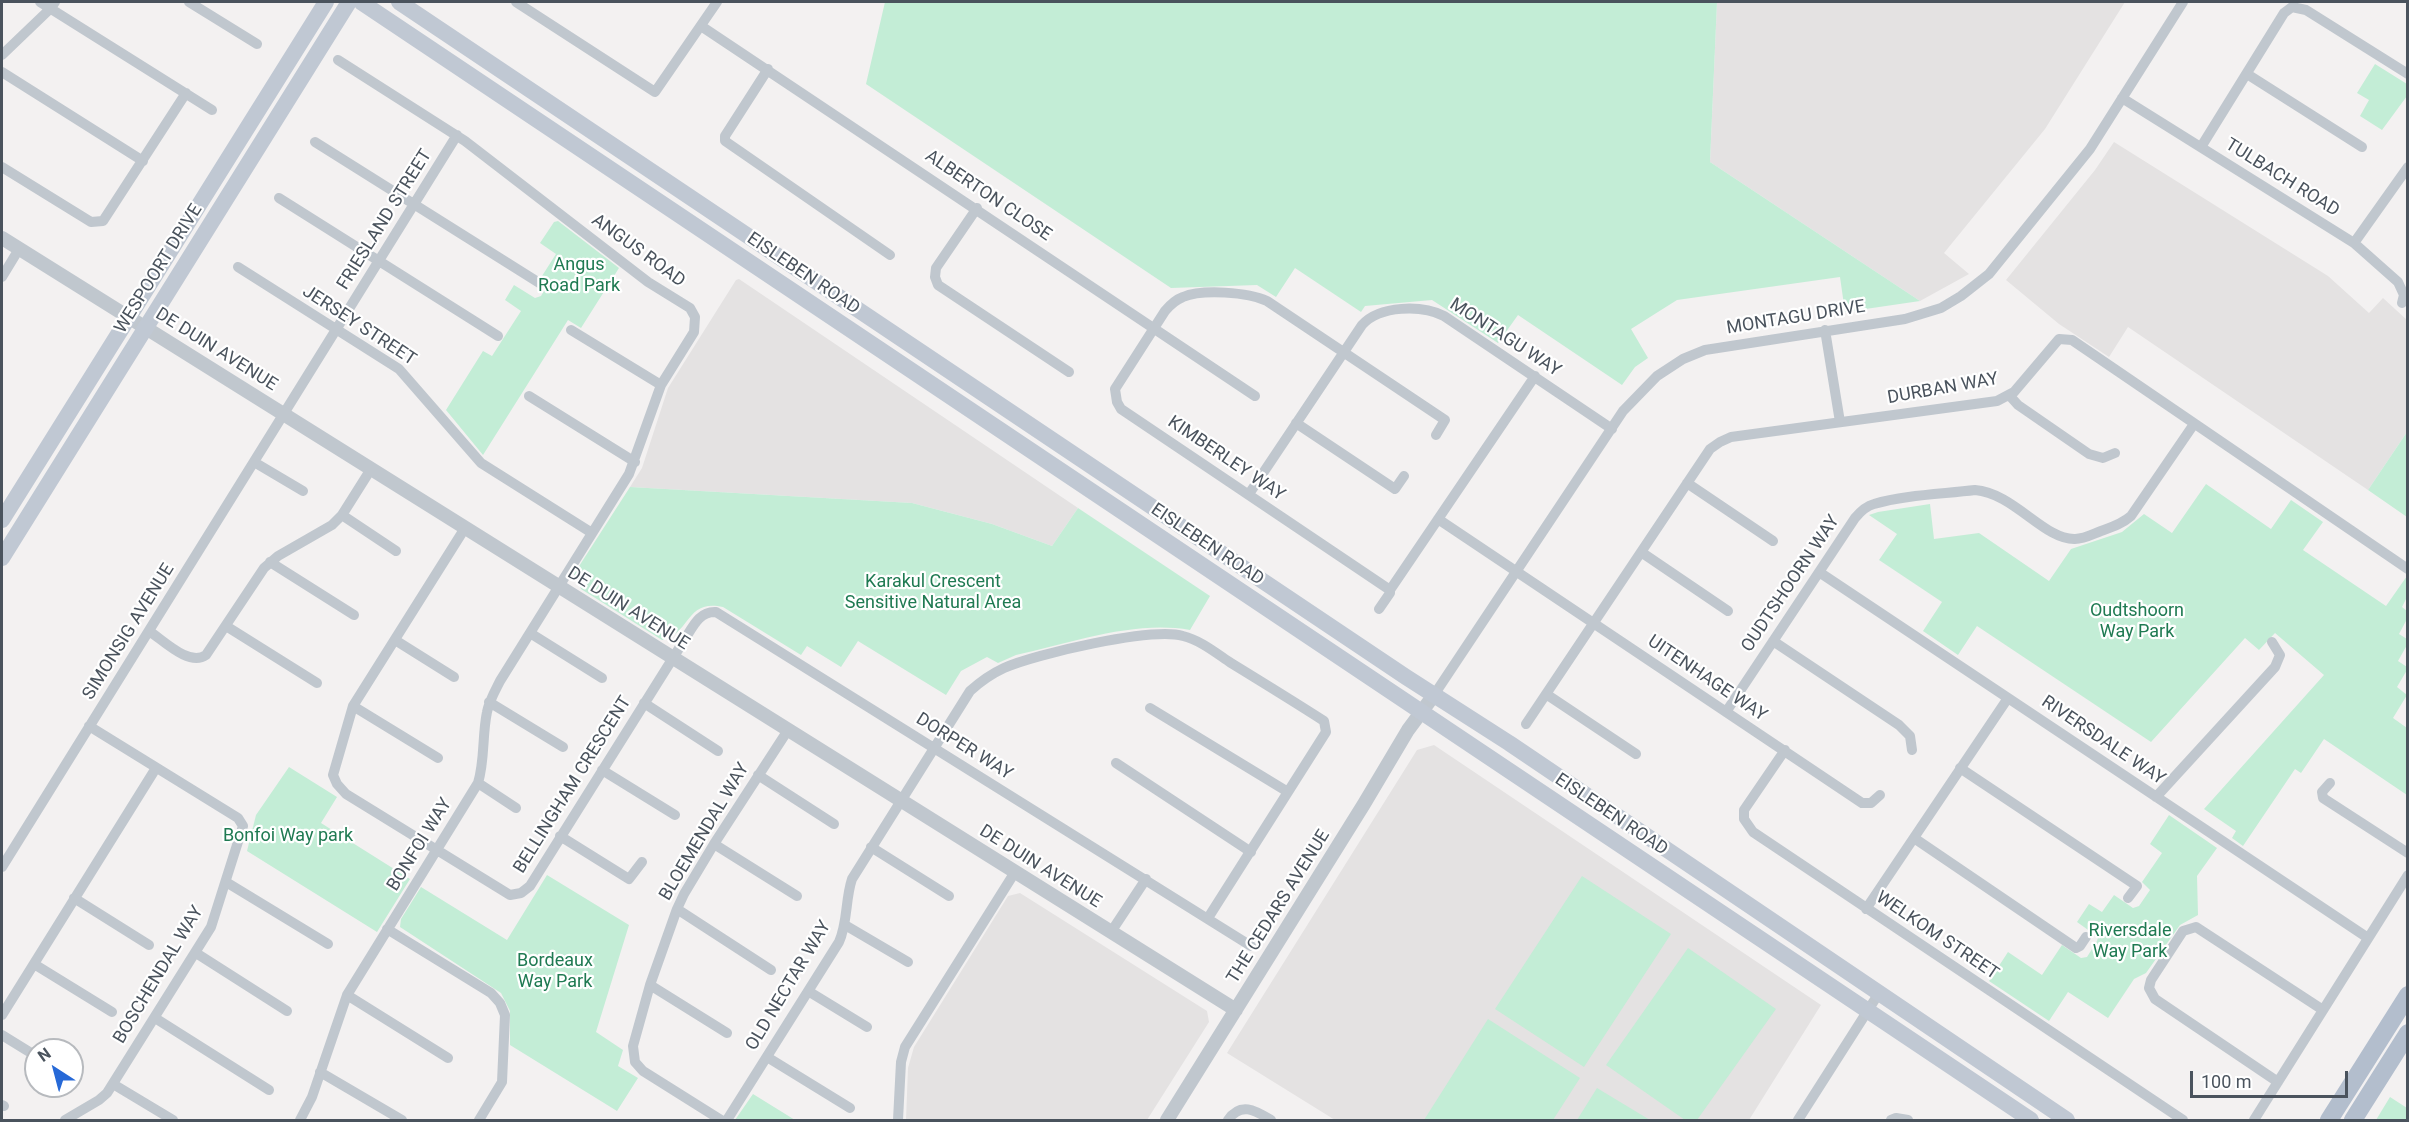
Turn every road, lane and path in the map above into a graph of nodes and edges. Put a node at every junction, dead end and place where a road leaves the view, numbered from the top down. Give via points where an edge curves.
1 (40, 2) edge
2 (189, 2) edge
3 (326, 2) edge
4 (349, 2) edge
5 (361, 2) edge
6 (399, 2) edge
7 (516, 2) edge
8 (717, 2) edge
9 (2183, 2) edge
10 (53, 5) edge
11 (701, 26) junction
12 (257, 44) dead end
13 (2, 55) edge
14 (338, 60) dead end
15 (768, 69) junction
16 (2, 72) edge
17 (2247, 74) junction
18 (2408, 74) edge
19 (186, 93) junction
20 (2122, 98) junction
21 (212, 110) dead end
22 (457, 135) junction
23 (315, 142) dead end
24 (2201, 147) junction
25 (2362, 147) dead end
26 (143, 161) junction
27 (2, 167) edge
28 (2406, 172) edge
29 (279, 198) dead end
30 (415, 205) junction
31 (977, 208) junction
32 (2, 238) edge
33 (2354, 243) junction
34 (19, 249) junction
35 (890, 255) dead end
36 (379, 262) junction
37 (238, 267) dead end
38 (2, 277) edge
39 (541, 284) dead end
40 (2402, 303) dead end
41 (129, 317) junction
42 (145, 327) junction
43 (1154, 327) junction
44 (336, 330) junction
45 (571, 330) dead end
46 (1825, 330) junction
47 (498, 336) dead end
48 (1344, 352) junction
49 (1069, 372) dead end
50 (1535, 376) junction
51 (661, 385) junction
52 (2009, 395) junction
53 (529, 396) dead end
54 (1255, 396) dead end
55 (284, 414) junction
56 (1840, 422) junction
57 (1296, 423) junction
58 (2194, 424) junction
59 (1612, 429) junction
60 (1436, 435) dead end
61 (2115, 453) dead end
62 (254, 462) junction
63 (635, 462) junction
64 (371, 469) junction
65 (1404, 476) dead end
66 (1687, 483) junction
67 (303, 491) dead end
68 (1249, 494) junction
69 (342, 515) junction
70 (1438, 519) junction
71 (2, 520) edge
72 (465, 528) junction
73 (592, 533) junction
74 (1773, 542) dead end
75 (396, 551) dead end
76 (1641, 552) junction
77 (2, 558) edge
78 (270, 561) junction
79 (2408, 569) edge
80 (1516, 571) junction
81 (1819, 572) junction
82 (558, 586) junction
83 (1390, 590) junction
84 (1379, 609) dead end
85 (1728, 611) dead end
86 (354, 615) dead end
87 (1593, 623) junction
88 (226, 626) junction
89 (149, 631) junction
90 (530, 633) junction
91 (395, 640) junction
92 (1773, 641) junction
93 (2272, 642) dead end
94 (673, 658) junction
95 (454, 677) dead end
96 (602, 678) dead end
97 (317, 683) dead end
98 (1546, 694) junction
99 (1434, 695) junction
100 (2008, 698) junction
101 (489, 702) junction
102 (644, 703) junction
103 (353, 706) junction
104 (1150, 708) dead end
105 (1422, 712) junction
106 (1726, 712) junction
107 (1526, 724) dead end
108 (89, 726) junction
109 (788, 730) junction
110 (563, 747) dead end
111 (934, 747) junction
112 (1785, 750) junction
113 (1912, 750) dead end
114 (718, 751) dead end
115 (1636, 754) dead end
116 (438, 758) dead end
117 (1116, 763) dead end
118 (156, 768) junction
119 (1960, 768) junction
120 (602, 770) junction
121 (758, 775) junction
122 (478, 783) junction
123 (2330, 783) dead end
124 (1288, 792) junction
125 (1880, 795) dead end
126 (2156, 797) junction
127 (901, 801) junction
128 (516, 808) dead end
129 (675, 815) dead end
130 (834, 824) dead end
131 (560, 836) junction
132 (1914, 838) junction
133 (714, 844) junction
134 (871, 848) junction
135 (436, 850) junction
136 (1251, 852) junction
137 (2408, 853) edge
138 (642, 862) dead end
139 (2, 867) edge
140 (1015, 872) junction
141 (2408, 875) edge
142 (1146, 879) junction
143 (226, 882) junction
144 (949, 896) dead end
145 (797, 897) dead end
146 (74, 898) junction
147 (2128, 898) dead end
148 (677, 909) junction
149 (1866, 909) junction
150 (1208, 918) junction
151 (845, 925) junction
152 (387, 928) junction
153 (1111, 932) junction
154 (2086, 937) dead end
155 (2368, 938) junction
156 (328, 944) dead end
157 (149, 945) dead end
158 (1251, 946) dead end
159 (196, 953) junction
160 (908, 962) dead end
161 (33, 964) junction
162 (771, 970) dead end
163 (650, 985) junction
164 (808, 991) junction
165 (1879, 993) junction
166 (346, 995) junction
167 (2408, 995) edge
168 (1236, 1010) junction
169 (2323, 1010) junction
170 (287, 1011) dead end
171 (1867, 1011) junction
172 (112, 1012) dead end
173 (2, 1015) edge
174 (155, 1018) junction
175 (867, 1027) dead end
176 (727, 1033) dead end
177 (2408, 1034) edge
178 (2, 1035) edge
179 (24, 1049) edge
180 (767, 1057) junction
181 (448, 1058) dead end
182 (320, 1072) junction
183 (2278, 1082) junction
184 (113, 1084) junction
185 (269, 1090) dead end
186 (849, 1108) dead end
187 (65, 1120) edge
188 (172, 1120) edge
189 (300, 1120) edge
190 (402, 1120) edge
191 (479, 1120) edge
192 (721, 1120) edge
193 (727, 1120) edge
194 (898, 1120) edge
195 (1167, 1120) edge
196 (1228, 1120) edge
197 (1271, 1120) edge
198 (1798, 1120) edge
199 (1891, 1120) edge
200 (1908, 1120) edge
201 (2031, 1120) edge
202 (2067, 1120) edge
203 (2183, 1120) edge
204 (2254, 1120) edge
205 (2329, 1120) edge
206 (2353, 1120) edge

1 - 10 street
2 - 12 street
3 - 41 main road, WESPOORT DRIVE
4 - 42 main road, WESPOORT DRIVE
5 - 105 main road, EISLEBEN ROAD
6 - 99 main road, EISLEBEN ROAD
7 - 11 street via 655,92
8 - 11 street
9 - 20 street, MONTAGU DRIVE
10 - 13 street
10 - 19 street
11 - 15 street, ALBERTON CLOSE
14 - 22 street, ANGUS ROAD
15 - 31 street, ALBERTON CLOSE
15 - 35 street via 724,136 726,144
16 - 26 street
17 - 18 street via 2284,13 2292,7 2306,10
17 - 24 street
17 - 25 street
19 - 21 street
19 - 26 street
20 - 24 street, TULBACH ROAD
20 - 46 street, MONTAGU DRIVE via 2057,192 1976,285 1941,308 1921,315
22 - 30 street, FRIESLAND STREET
22 - 51 street, ANGUS ROAD via 693,312 694,332
23 - 30 street
24 - 33 street, TULBACH ROAD
26 - 27 street via 106,218 98,222 91,222
28 - 33 street
29 - 36 street
30 - 36 street, FRIESLAND STREET
30 - 39 street
31 - 43 street, ALBERTON CLOSE
31 - 49 street via 936,268 938,285
32 - 34 street, DE DUIN AVENUE
33 - 40 street, TULBACH ROAD via 2398,282 2404,295
34 - 38 street
34 - 41 street, DE DUIN AVENUE
36 - 44 street, FRIESLAND STREET
36 - 47 street
37 - 44 street, JERSEY STREET
41 - 42 street, DE DUIN AVENUE
41 - 71 main road, WESPOORT DRIVE
42 - 55 street, DE DUIN AVENUE
42 - 77 main road, WESPOORT DRIVE
43 - 48 street via 1181,297 1244,294 1266,301
43 - 54 street, ALBERTON CLOSE
43 - 68 street, KIMBERLEY WAY via 1117,384 1118,404
44 - 55 street, FRIESLAND STREET
44 - 73 street, JERSEY STREET via 405,373 481,463
45 - 51 street
46 - 56 street
46 - 59 street, MONTAGU DRIVE via 1715,347 1689,357 1648,384
48 - 50 street, MONTAGU WAY via 1362,325 1375,314 1427,309 1444,316
48 - 57 street, MONTAGU WAY
48 - 60 street via 1445,420
50 - 59 street, MONTAGU WAY
50 - 70 street
51 - 63 street, ANGUS ROAD
52 - 56 street, DURBAN WAY via 1997,401
52 - 58 street, DURBAN WAY via 2055,341 2064,338
52 - 61 street via 2089,454 2103,458
53 - 63 street
55 - 62 street, SIMONSIG AVENUE
55 - 64 street, DE DUIN AVENUE
56 - 66 street, DURBAN WAY via 1725,439 1710,449
57 - 65 street via 1395,489
57 - 68 street, MONTAGU WAY
58 - 79 street, DURBAN WAY
58 - 81 street, OUDTSHOORN WAY via 2135,512 2123,522 2083,538 2059,536 1993,493 1975,490 1865,508
59 - 80 street, MONTAGU DRIVE
62 - 67 street
62 - 89 street, SIMONSIG AVENUE
63 - 73 street, ANGUS ROAD
64 - 69 street
64 - 72 street, DE DUIN AVENUE
66 - 74 street
66 - 76 street, DURBAN WAY
68 - 83 street, KIMBERLEY WAY
69 - 75 street
69 - 78 street via 332,525
70 - 80 street, UITENHAGE WAY
70 - 83 street
72 - 82 street, DE DUIN AVENUE
72 - 91 street, BELLINGHAM CRESCENT
73 - 82 street, ANGUS ROAD
76 - 85 street
76 - 87 street, DURBAN WAY
78 - 86 street
78 - 88 street
80 - 87 street, UITENHAGE WAY
80 - 99 street, MONTAGU DRIVE
81 - 92 street, OUDTSHOORN WAY
81 - 100 street, RIVERSDALE WAY
82 - 90 street, BONFOI WAY
82 - 94 street, DE DUIN AVENUE
83 - 84 street
87 - 98 street, DURBAN WAY
87 - 106 street, UITENHAGE WAY
88 - 89 street via 206,655 196,659
88 - 97 street
89 - 108 street, SIMONSIG AVENUE
90 - 96 street
90 - 101 street, BONFOI WAY
91 - 95 street
91 - 103 street, BELLINGHAM CRESCENT
92 - 106 street, OUDTSHOORN WAY
92 - 113 street via 1899,725 1910,736
93 - 126 street via 2280,655 2275,667
94 - 102 street, BELLINGHAM CRESCENT
94 - 109 street, DE DUIN AVENUE
94 - 111 street, DORPER WAY via 700,616 716,612
98 - 107 street, DURBAN WAY
98 - 115 street
99 - 105 street, THE CEDARS AVENUE
99 - 165 main road, EISLEBEN ROAD
100 - 119 street
100 - 126 street, RIVERSDALE WAY
101 - 110 street
101 - 122 street, BONFOI WAY
102 - 114 street
102 - 120 street, BELLINGHAM CRESCENT
103 - 116 street
103 - 135 street, BELLINGHAM CRESCENT via 333,775 337,784 346,794
104 - 124 street
105 - 168 street, THE CEDARS AVENUE
105 - 171 main road, EISLEBEN ROAD
106 - 112 street, UITENHAGE WAY
108 - 118 street, BOSCHENDAL WAY
108 - 139 street, SIMONSIG AVENUE
109 - 121 street, BLOEMENDAL WAY
109 - 127 street, DE DUIN AVENUE
111 - 124 street, OLD NECTAR WAY via 970,691 1003,668 1147,634 1176,634 1201,644 1324,721 1326,732
111 - 127 street, OLD NECTAR WAY
111 - 142 street, DORPER WAY
112 - 125 street, UITENHAGE WAY via 1862,803
112 - 149 street, WELKOM STREET via 1744,810 1746,822 1753,832
117 - 136 street
118 - 143 street, BOSCHENDAL WAY via 241,820 241,835
118 - 146 street
119 - 132 street
119 - 147 street via 2137,886
120 - 129 street
120 - 131 street, BELLINGHAM CRESCENT
121 - 130 street
121 - 133 street, BLOEMENDAL WAY
122 - 128 street
122 - 135 street, BONFOI WAY
123 - 137 street via 2322,792 2323,798
124 - 136 street
126 - 155 street, RIVERSDALE WAY
127 - 134 street, OLD NECTAR WAY
127 - 140 street, DE DUIN AVENUE
131 - 135 street, BELLINGHAM CRESCENT via 530,886 510,895
131 - 138 street via 629,879
132 - 149 street
132 - 154 street via 2076,948
133 - 145 street
133 - 148 street, BLOEMENDAL WAY
134 - 144 street
134 - 151 street, OLD NECTAR WAY via 850,885
135 - 152 street, BONFOI WAY
136 - 150 street
140 - 153 street, DE DUIN AVENUE
140 - 194 street via 905,1047
141 - 155 street
142 - 150 street, DORPER WAY
142 - 153 street
143 - 156 street
143 - 159 street, BOSCHENDAL WAY via 211,927
146 - 157 street
146 - 161 street
148 - 162 street
148 - 163 street, BLOEMENDAL WAY
149 - 203 street, WELKOM STREET
150 - 158 street, DORPER WAY
151 - 160 street
151 - 164 street, OLD NECTAR WAY
152 - 166 street, BONFOI WAY
152 - 191 street via 490,993 505,1014 502,1082
153 - 168 street, DE DUIN AVENUE
155 - 169 street
159 - 170 street
159 - 174 street, BOSCHENDAL WAY
161 - 172 street
161 - 173 street
163 - 176 street
163 - 192 street, BLOEMENDAL WAY via 633,1046 635,1062
164 - 175 street
164 - 180 street, OLD NECTAR WAY
165 - 171 street
165 - 202 main road, EISLEBEN ROAD
166 - 181 street
166 - 182 street, BONFOI WAY
167 - 205 main road
168 - 195 street, THE CEDARS AVENUE
169 - 183 street
169 - 183 street via 2196,927 2183,931 2151,980 2149,988 2155,999
171 - 198 street
171 - 201 main road, EISLEBEN ROAD
174 - 184 street, BOSCHENDAL WAY
174 - 185 street
177 - 206 main road
178 - 179 street
180 - 186 street
180 - 193 street, OLD NECTAR WAY
182 - 189 street, BONFOI WAY
182 - 190 street
183 - 204 street
184 - 187 street, BOSCHENDAL WAY via 99,1100
184 - 188 street
196 - 197 street via 1241,1108 1252,1109
199 - 200 street

